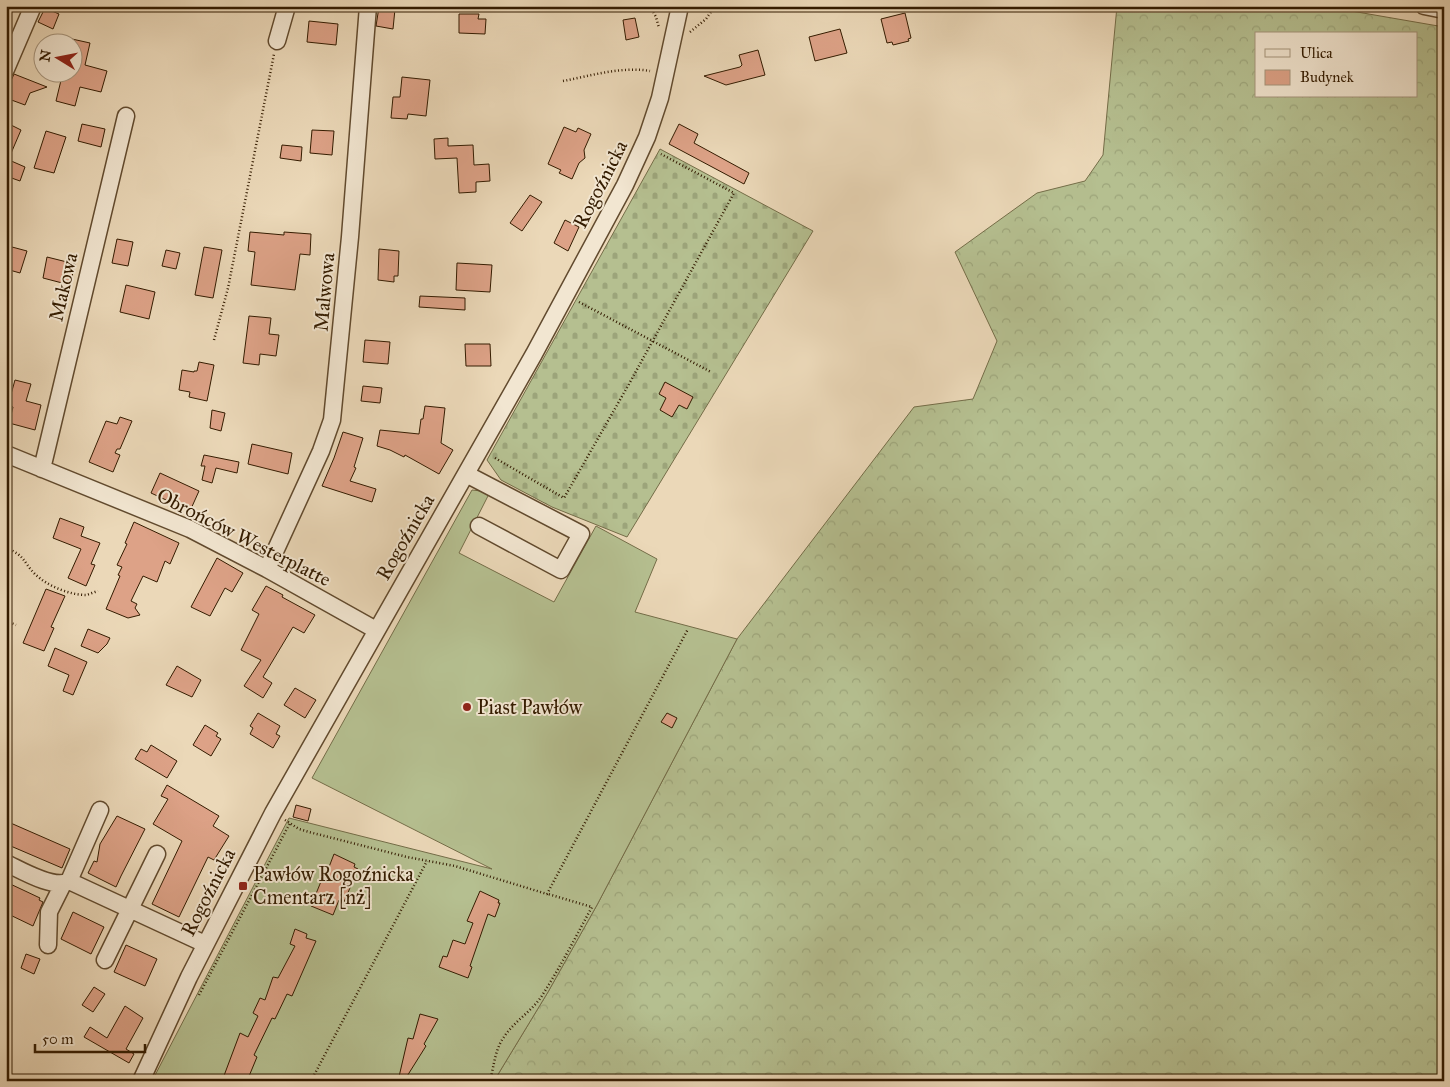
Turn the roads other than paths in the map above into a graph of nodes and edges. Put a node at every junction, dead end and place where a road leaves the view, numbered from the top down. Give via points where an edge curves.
1 (33, 6) edge
2 (287, 6) edge
3 (368, 6) edge
4 (680, 6) edge
5 (1424, 6) edge
6 (1444, 10) edge
7 (277, 40) road end
8 (6, 69) edge
9 (126, 116) dead end
10 (6, 454) edge
11 (42, 469) junction
12 (466, 474) junction
13 (479, 526) dead end
14 (267, 569) junction
15 (376, 630) junction
16 (100, 810) dead end
17 (157, 854) dead end
18 (6, 863) edge
19 (66, 882) junction
20 (130, 909) junction
21 (205, 944) junction
22 (48, 945) dead end
23 (104, 960) dead end
24 (141, 1081) edge

1 - 8 street
2 - 7 street
3 - 14 street, Malwowa via 332,420
4 - 12 street, Rogoźnicka via 666,75 647,137 625,185
5 - 6 street
9 - 11 street, Makowa
10 - 11 street, Obrońców Westerplatte
11 - 14 street, Obrońców Westerplatte via 190,529
12 - 13 street via 581,534 561,570
12 - 15 street, Rogoźnicka
14 - 15 street, Obrońców Westerplatte
15 - 21 street, Rogoźnicka via 273,813
16 - 19 street
17 - 20 street
18 - 19 street via 50,882
19 - 20 street
19 - 22 street via 50,912
20 - 21 street
20 - 23 street
21 - 24 street, Rogoźnicka

